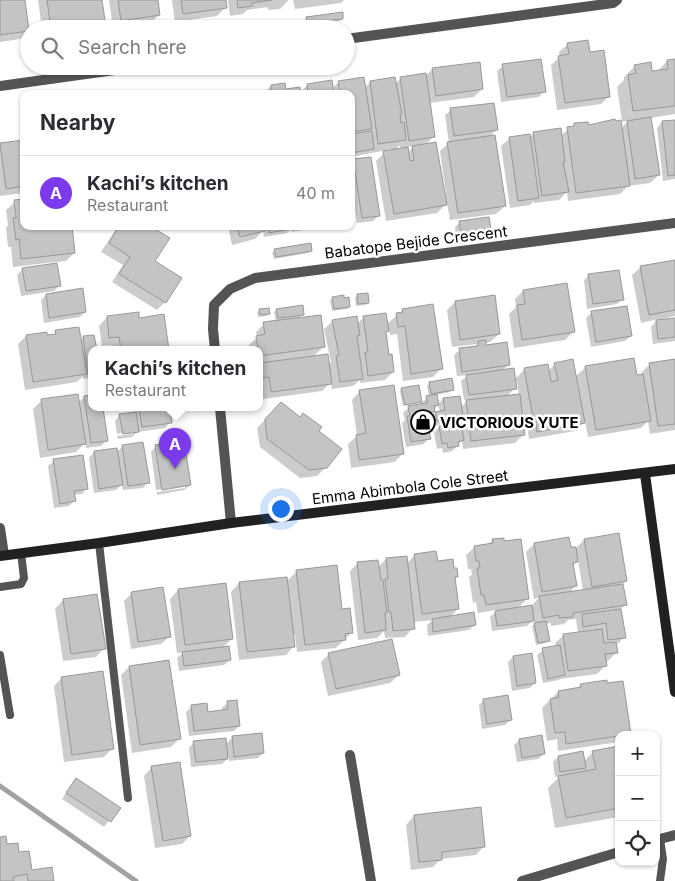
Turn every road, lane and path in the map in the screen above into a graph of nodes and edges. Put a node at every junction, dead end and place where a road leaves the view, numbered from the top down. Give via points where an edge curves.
1 (618, 0) edge
2 (355, 37) edge
3 (78, 75) edge
4 (0, 86) edge
5 (675, 223) edge
6 (215, 346) edge
7 (220, 411) edge
8 (675, 469) edge
9 (645, 474) junction
10 (231, 523) junction
11 (0, 528) edge
12 (99, 543) junction
13 (21, 553) junction
14 (2, 556) edge
15 (0, 587) edge
16 (0, 654) edge
17 (675, 692) edge
18 (10, 714) dead end
19 (350, 755) dead end
20 (128, 798) dead end
21 (675, 835) edge
22 (660, 839) edge
23 (660, 848) edge
24 (615, 853) edge
25 (371, 881) edge
26 (522, 881) edge
27 (660, 881) edge

1 - 2 street
3 - 4 street
5 - 6 street, Babatope Bejide Crescent via 255,278 230,289 214,305
7 - 10 street
8 - 9 street, Emma Abimbola Cole Street
9 - 10 street, Emma Abimbola Cole Street
9 - 17 street
10 - 12 street, Emma Abimbola Cole Street
11 - 14 street
12 - 13 street, Emma Abimbola Cole Street
12 - 20 lane
13 - 14 street, Emma Abimbola Cole Street
13 - 15 lane via 22,582
16 - 18 lane
19 - 25 street
21 - 22 street
23 - 27 lane via 663,859
24 - 26 street

